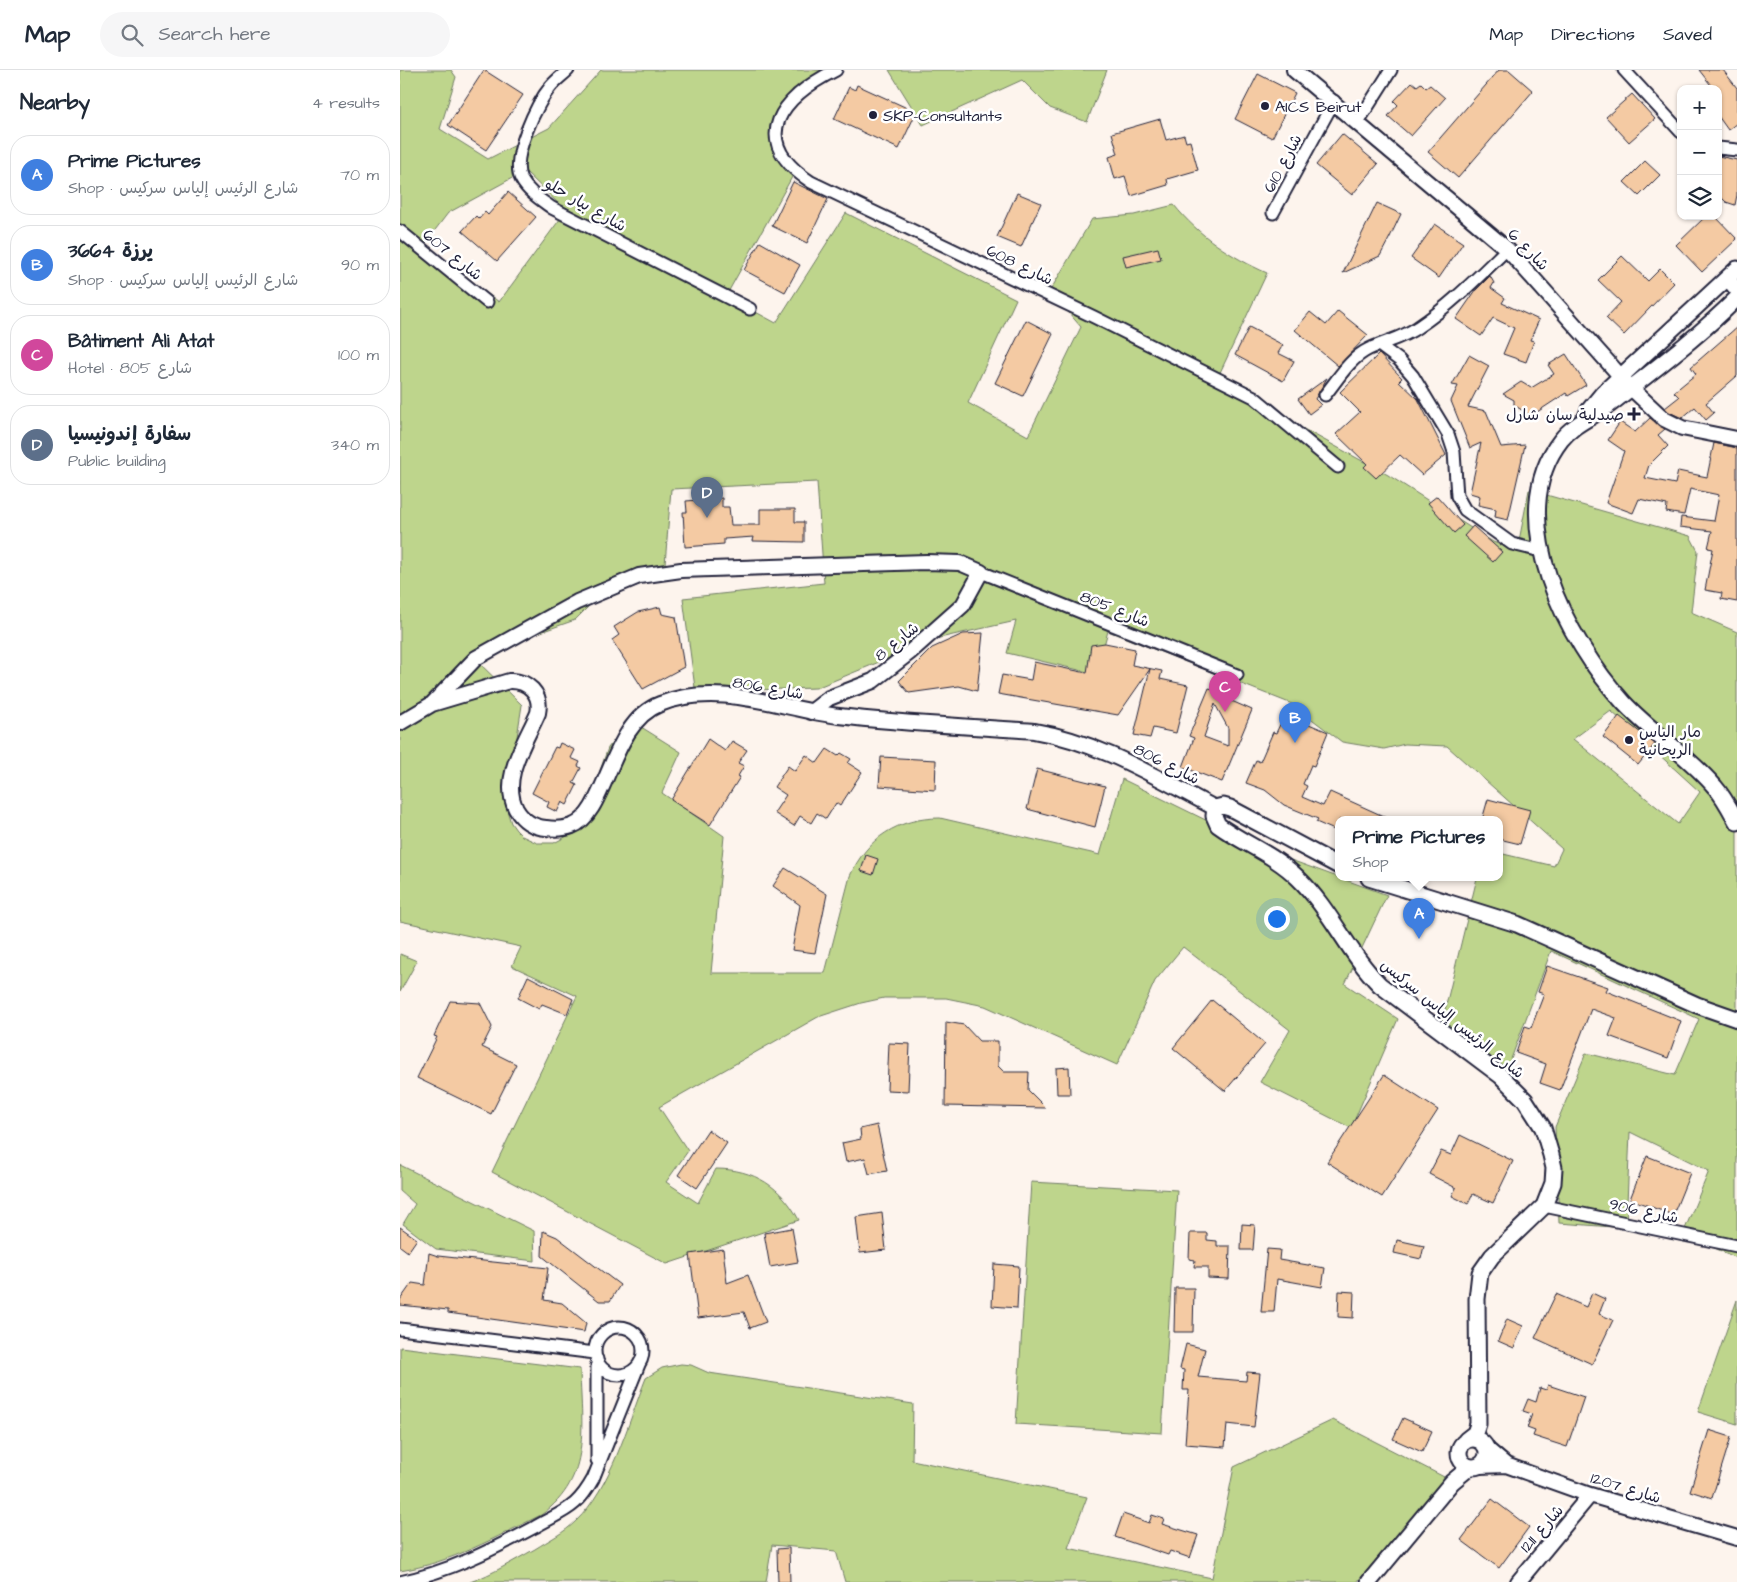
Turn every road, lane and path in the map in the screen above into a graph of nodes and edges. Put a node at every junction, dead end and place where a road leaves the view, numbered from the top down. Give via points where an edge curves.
1 (568, 70) edge
2 (836, 70) edge
3 (1294, 70) edge
4 (1391, 70) edge
5 (1624, 70) edge
6 (1334, 102) junction
7 (1358, 122) junction
8 (1679, 130) edge
9 (1722, 148) edge
10 (1737, 150) edge
11 (1274, 213) dead end
12 (400, 231) edge
13 (1507, 249) junction
14 (1734, 279) edge
15 (1737, 298) edge
16 (487, 302) dead end
17 (750, 309) dead end
18 (1379, 345) junction
19 (1626, 382) junction
20 (1325, 395) dead end
21 (1737, 439) edge
22 (1338, 467) dead end
23 (1541, 551) junction
24 (981, 572) junction
25 (1237, 675) dead end
26 (432, 704) junction
27 (812, 712) junction
28 (400, 723) edge
29 (1216, 808) junction
30 (1737, 822) edge
31 (1335, 864) edge
32 (1379, 881) edge
33 (1737, 1019) edge
34 (1544, 1206) junction
35 (1737, 1246) edge
36 (400, 1329) edge
37 (596, 1356) junction
38 (640, 1362) junction
39 (1478, 1424) junction
40 (1466, 1440) junction
41 (1486, 1446) junction
42 (1470, 1464) junction
43 (1506, 1465) junction
44 (597, 1469) junction
45 (1590, 1496) junction
46 (1737, 1538) edge
47 (400, 1582) edge
48 (1369, 1582) edge
49 (1518, 1582) edge

1 - 17 street, شارع بيار حلو via 552,85 537,107 519,155 521,179 534,195 552,208
2 - 22 street, شارع 608 via 810,83 790,101 778,122 778,148 794,170 811,182 1254,397
3 - 6 street, شارع 6
4 - 7 street
5 - 8 street
6 - 7 street, شارع 6
6 - 11 street, شارع 610
7 - 13 street, شارع 6
9 - 10 street
12 - 16 street, شارع 607
13 - 18 street via 1430,319 1409,334
13 - 19 street, شارع 6
14 - 19 main road via 1643,353
15 - 19 main road via 1690,341
18 - 20 street via 1351,362
18 - 23 street via 1399,360 1412,376 1448,434 1454,452 1457,496 1465,510 1512,544
19 - 21 street, شارع 6 via 1664,419 1682,428
19 - 23 main road via 1594,403 1586,417 1562,439 1547,466 1539,498
23 - 30 main road via 1554,596 1604,678 1630,708 1717,788
24 - 25 street, شارع 805
24 - 26 street via 960,563 926,562 681,570 639,576 577,602 476,658
24 - 27 street, شارع 8 via 963,605 909,653 873,681 829,698
26 - 27 street, شارع 806 via 509,681 531,687 539,702 538,713 511,777 511,791 524,820 536,827 555,829 574,826 586,815 625,736 644,712 661,704 686,698 747,697
26 - 28 street
27 - 29 street, شارع 806 via 1058,735 1093,746
29 - 31 main road via 1222,806 1237,811
29 - 34 main road, شارع الرئيس إلياس سركيس via 1214,816 1218,824 1284,865 1298,878 1380,986 1501,1076 1524,1100 1543,1128 1554,1168 1553,1183
32 - 33 main road via 1517,924 1697,1005
34 - 35 street, شارع 906
34 - 39 main road, شارع الرئيس إلياس سركيس via 1492,1256 1480,1273 1477,1299
36 - 37 street
37 - 38 street via 605,1370 618,1374 631,1372
37 - 38 street via 598,1339 608,1330 627,1328 642,1342
37 - 44 street
38 - 44 street
39 - 40 main road via 1475,1433
39 - 41 main road, شارع الرئيس إلياس سركيس
40 - 41 main road via 1476,1439
40 - 42 main road via 1460,1449
41 - 42 main road via 1486,1460
41 - 43 street, شارع 1207
42 - 43 street, شارع 1207
42 - 48 main road
43 - 45 street, شارع 1207
44 - 47 street via 584,1494 567,1509 471,1558 433,1574
45 - 46 street, شارع 1207
45 - 49 street, شارع 1211

